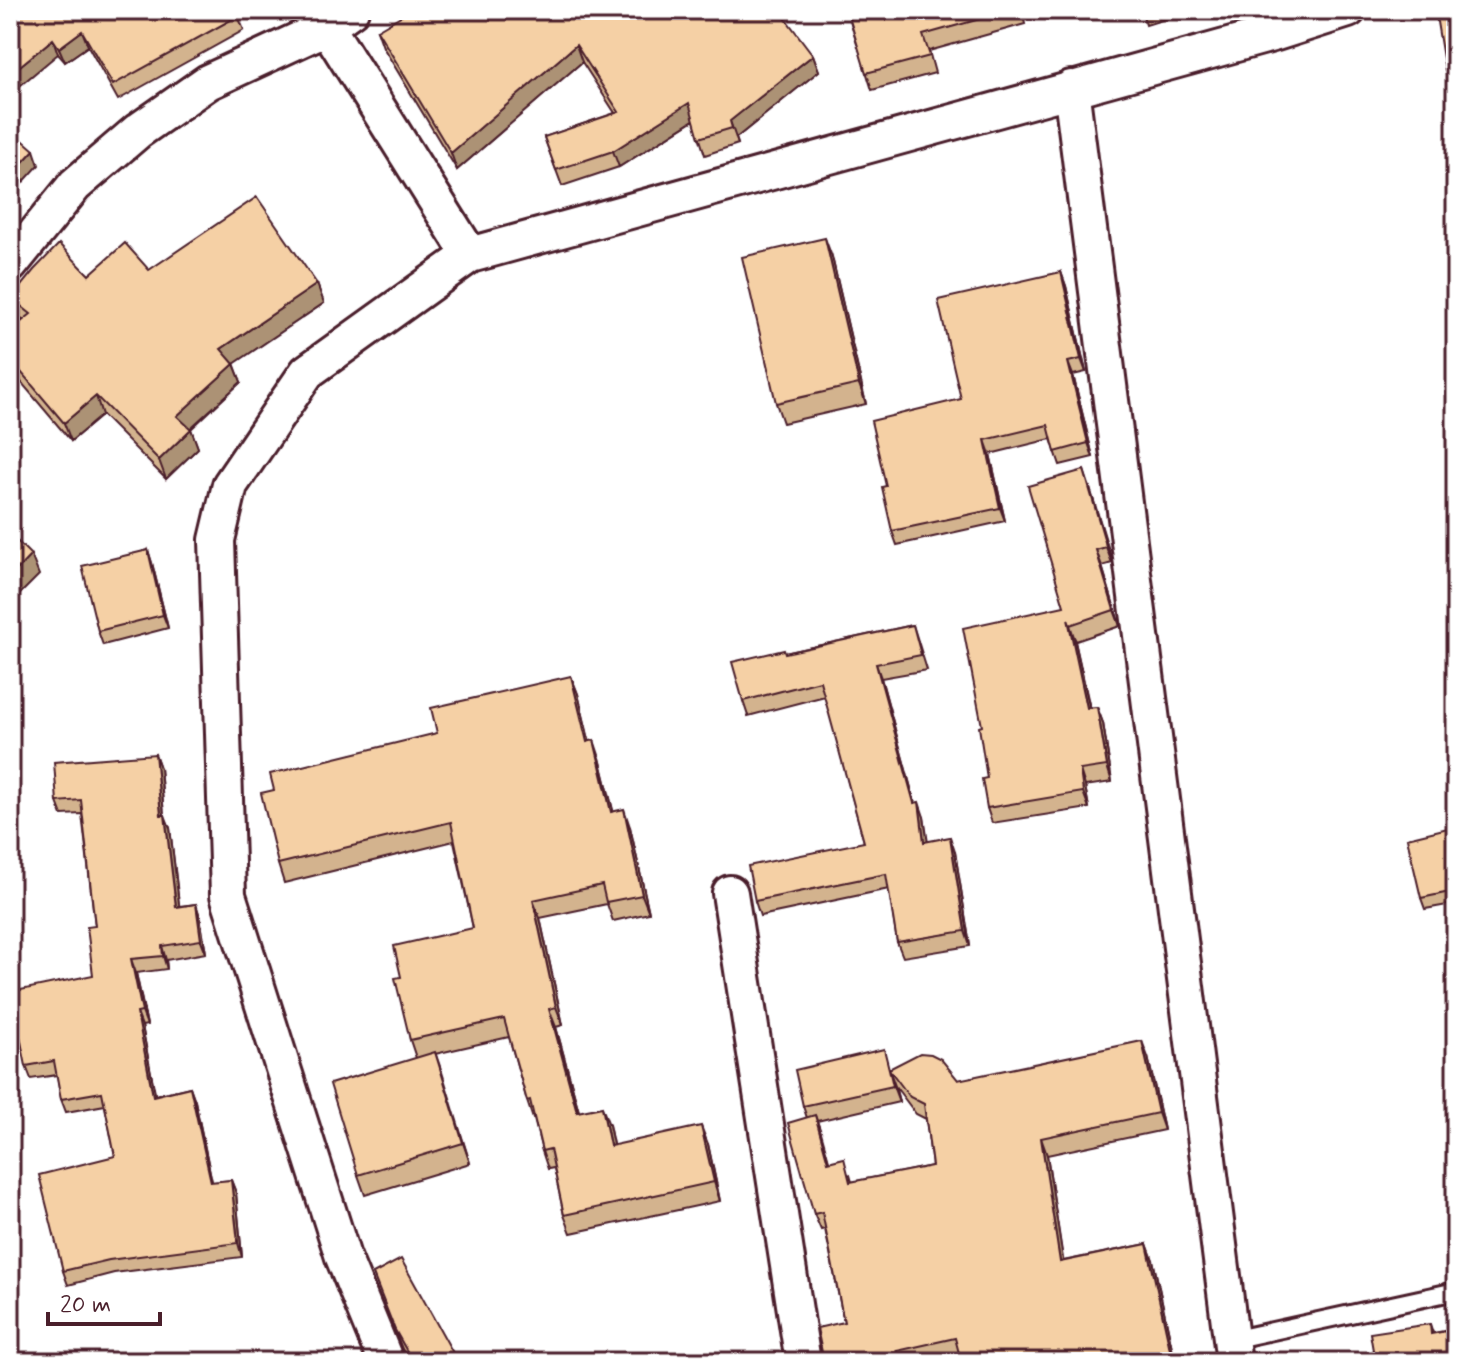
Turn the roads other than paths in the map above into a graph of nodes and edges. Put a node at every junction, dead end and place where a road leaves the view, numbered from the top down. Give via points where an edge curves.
1 (1348, 10) edge
2 (331, 16) edge
3 (1273, 21) edge
4 (1071, 88) junction
5 (470, 255) junction
6 (10, 265) edge
7 (730, 893) dead end
8 (1456, 1291) edge
9 (1233, 1351) edge
10 (386, 1362) edge
11 (803, 1362) edge

1 - 3 street
2 - 5 street
2 - 6 street via 208,82 138,131 75,185
3 - 4 street
4 - 5 street
4 - 9 street
5 - 10 street via 307,372 230,485 217,540 228,895 343,1257
7 - 11 street
8 - 9 lane

